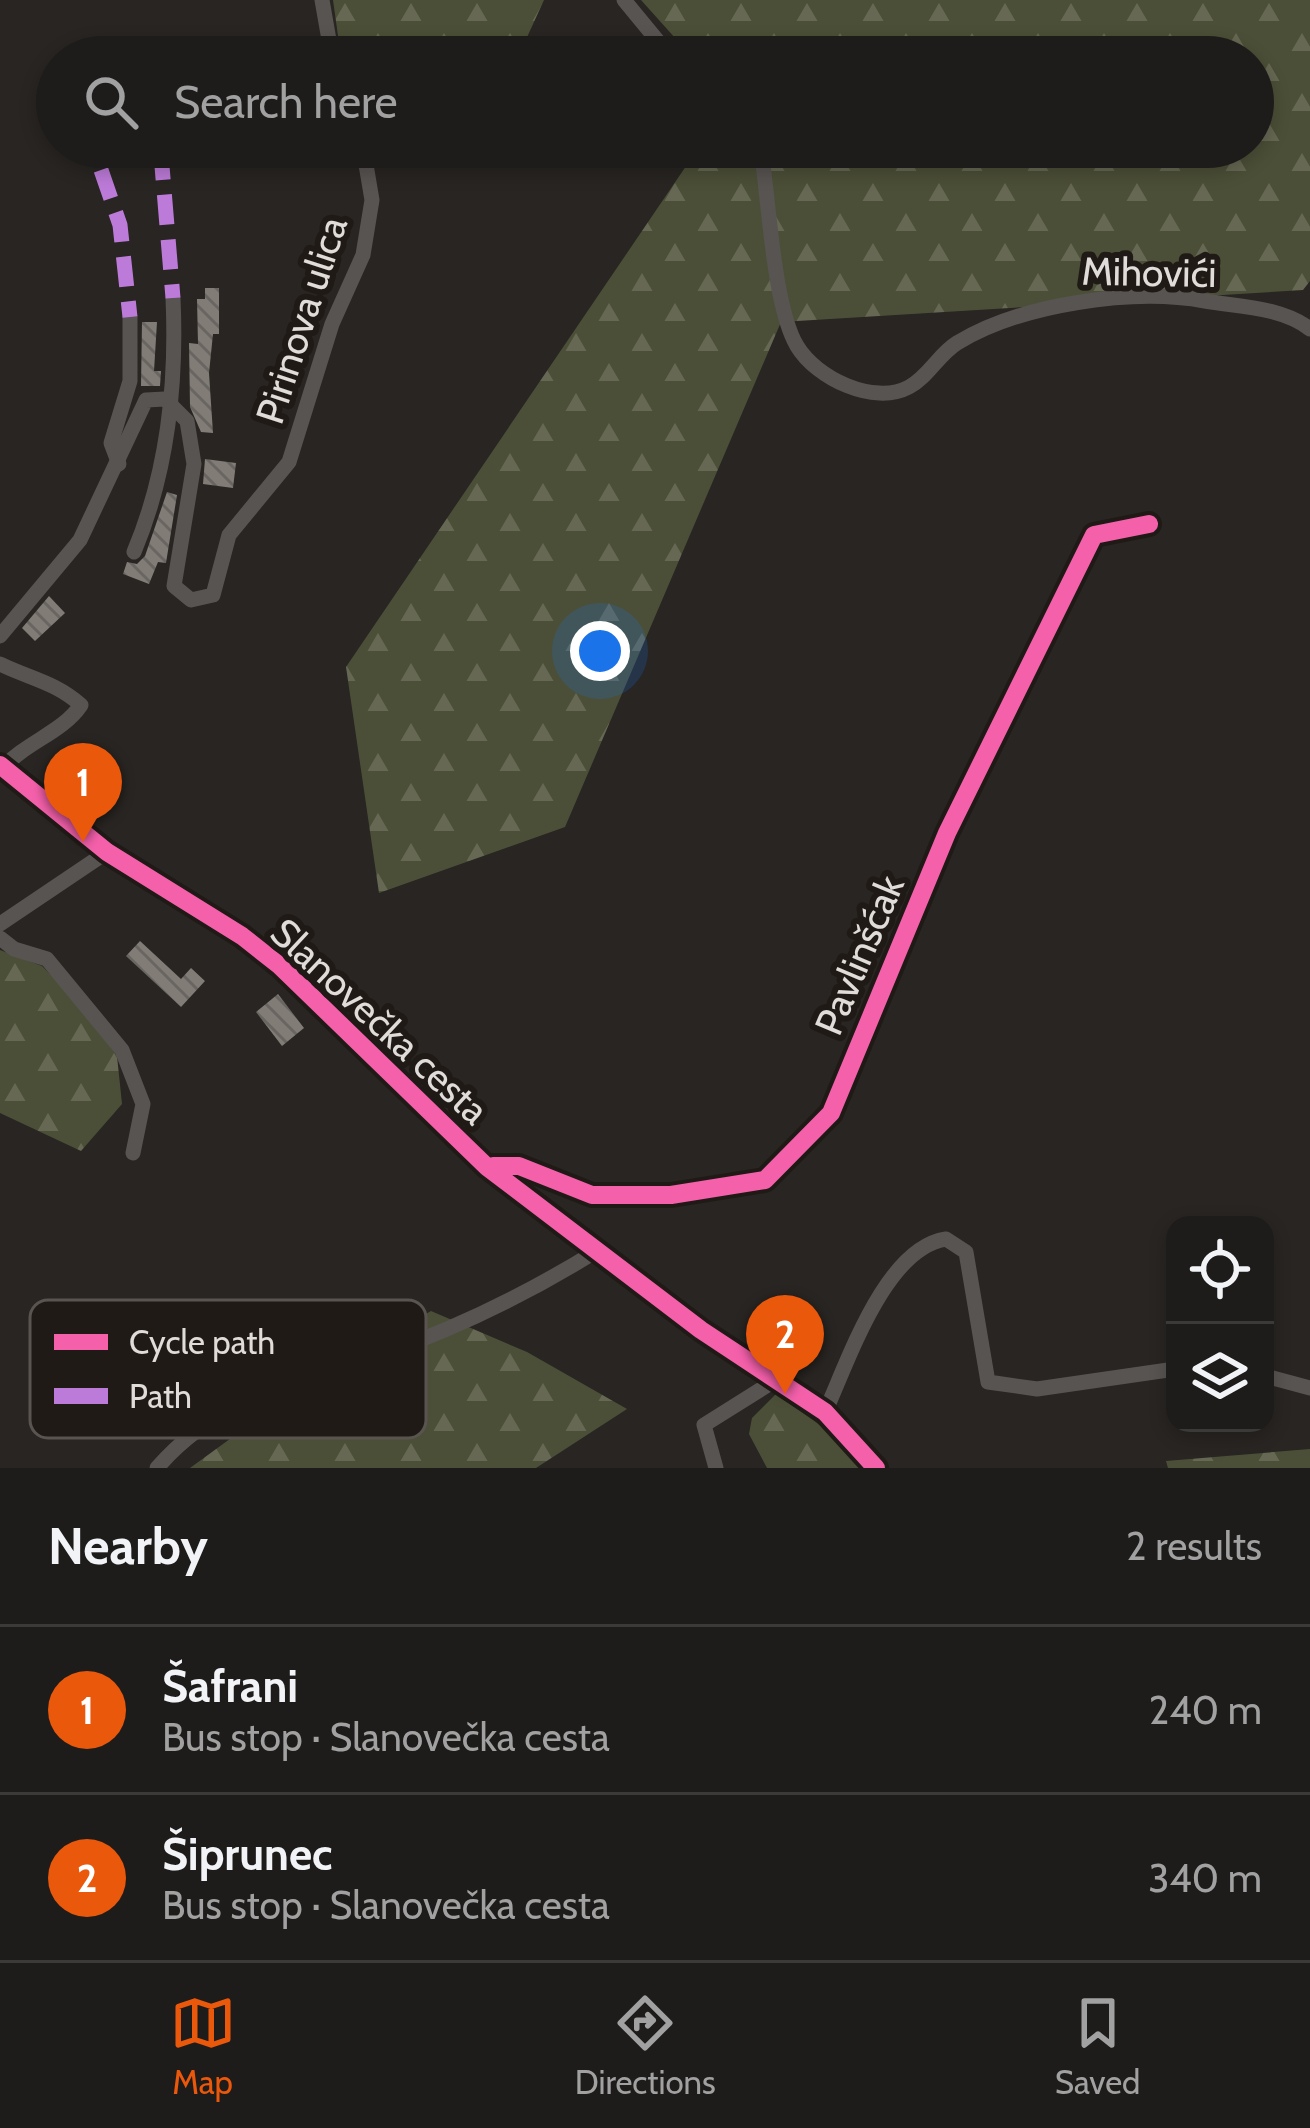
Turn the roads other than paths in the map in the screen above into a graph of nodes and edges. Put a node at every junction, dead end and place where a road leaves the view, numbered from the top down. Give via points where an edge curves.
1 (322, 0) edge
2 (624, 0) edge
3 (328, 36) edge
4 (654, 36) edge
5 (367, 168) edge
6 (764, 168) edge
7 (172, 298) dead end
8 (130, 317) dead end
9 (1310, 329) edge
10 (172, 406) junction
11 (119, 464) junction
12 (1149, 524) dead end
13 (134, 552) dead end
14 (0, 637) edge
15 (0, 664) edge
16 (2, 766) edge
17 (107, 852) junction
18 (0, 924) edge
19 (0, 938) edge
20 (133, 1153) dead end
21 (488, 1167) junction
22 (598, 1250) junction
23 (426, 1337) edge
24 (1166, 1370) edge
25 (1274, 1378) edge
26 (774, 1381) junction
27 (1310, 1388) edge
28 (825, 1412) junction
29 (182, 1438) edge
30 (157, 1468) edge
31 (716, 1468) edge
32 (876, 1468) edge

1 - 3 street
2 - 4 street
5 - 10 street, Pirinova ulica via 372,200 363,255 332,323 300,435 289,462 229,535 213,595 191,600 174,586 194,464 191,431
6 - 9 street, Mihovići via 796,345 849,387 908,388 956,343 1071,300 1184,297 1294,316
7 - 10 street
8 - 11 street via 130,381 111,443
10 - 11 street via 146,400
10 - 13 street via 153,508
11 - 14 street via 80,540
12 - 21 street, Pavlinšćak via 1094,535 947,833 831,1113 765,1180 671,1195 592,1195 519,1166
15 - 16 street via 54,681 81,705
16 - 17 street, Slanovečka cesta
17 - 18 street
17 - 21 street, Slanovečka cesta via 280,966
19 - 20 street via 47,959 122,1050 143,1104
21 - 22 street, Slanovečka cesta
22 - 23 street via 510,1304
22 - 26 street, Slanovečka cesta
24 - 28 street via 1037,1389 988,1382 966,1252 946,1239 922,1247 888,1282
25 - 27 street
26 - 28 street, Slanovečka cesta
26 - 31 street via 704,1426
28 - 32 street, Slanovečka cesta
29 - 30 street

